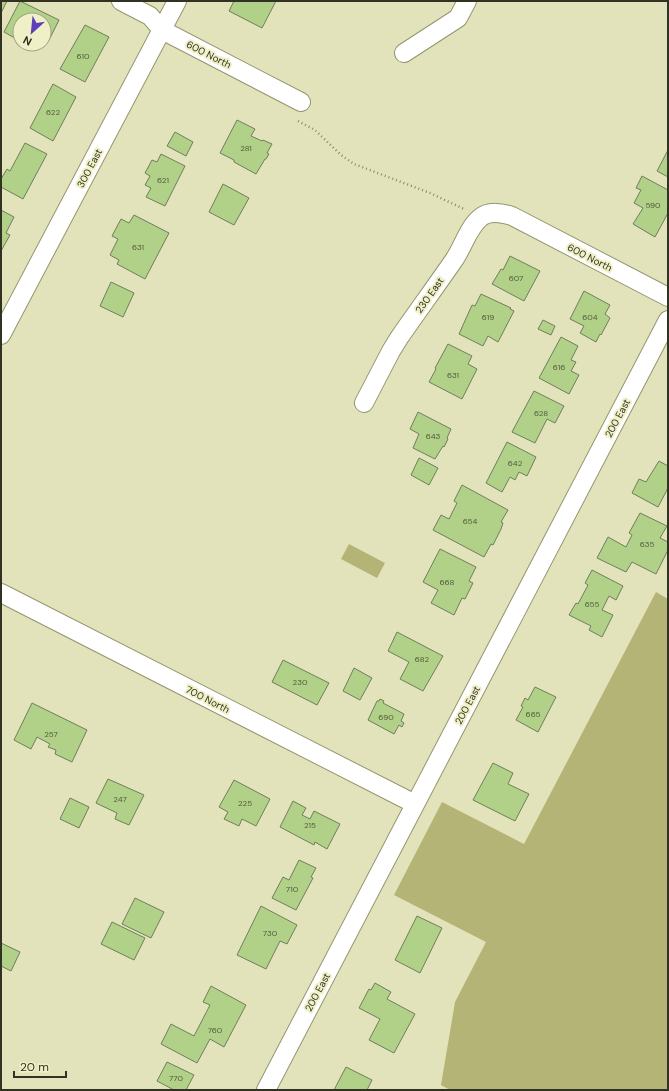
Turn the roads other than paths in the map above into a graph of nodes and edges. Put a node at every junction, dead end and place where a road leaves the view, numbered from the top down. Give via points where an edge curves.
1 (121, 1) edge
2 (177, 1) edge
3 (467, 1) edge
4 (162, 30) junction
5 (404, 53) dead end
6 (301, 102) dead end
7 (512, 216) joint
8 (668, 297) edge
9 (668, 320) edge
10 (1, 335) edge
11 (364, 403) dead end
12 (1, 593) edge
13 (415, 804) junction
14 (266, 1090) edge

1 - 4 street, 600 North via 150,16
2 - 4 street, 300 East
3 - 5 street via 458,18
4 - 6 street, 600 North
4 - 10 street, 300 East
7 - 8 street, 600 North
7 - 11 street, 230 East via 488,214 480,217 454,260 391,351
9 - 13 street, 200 East
12 - 13 street, 700 North
13 - 14 street, 200 East

